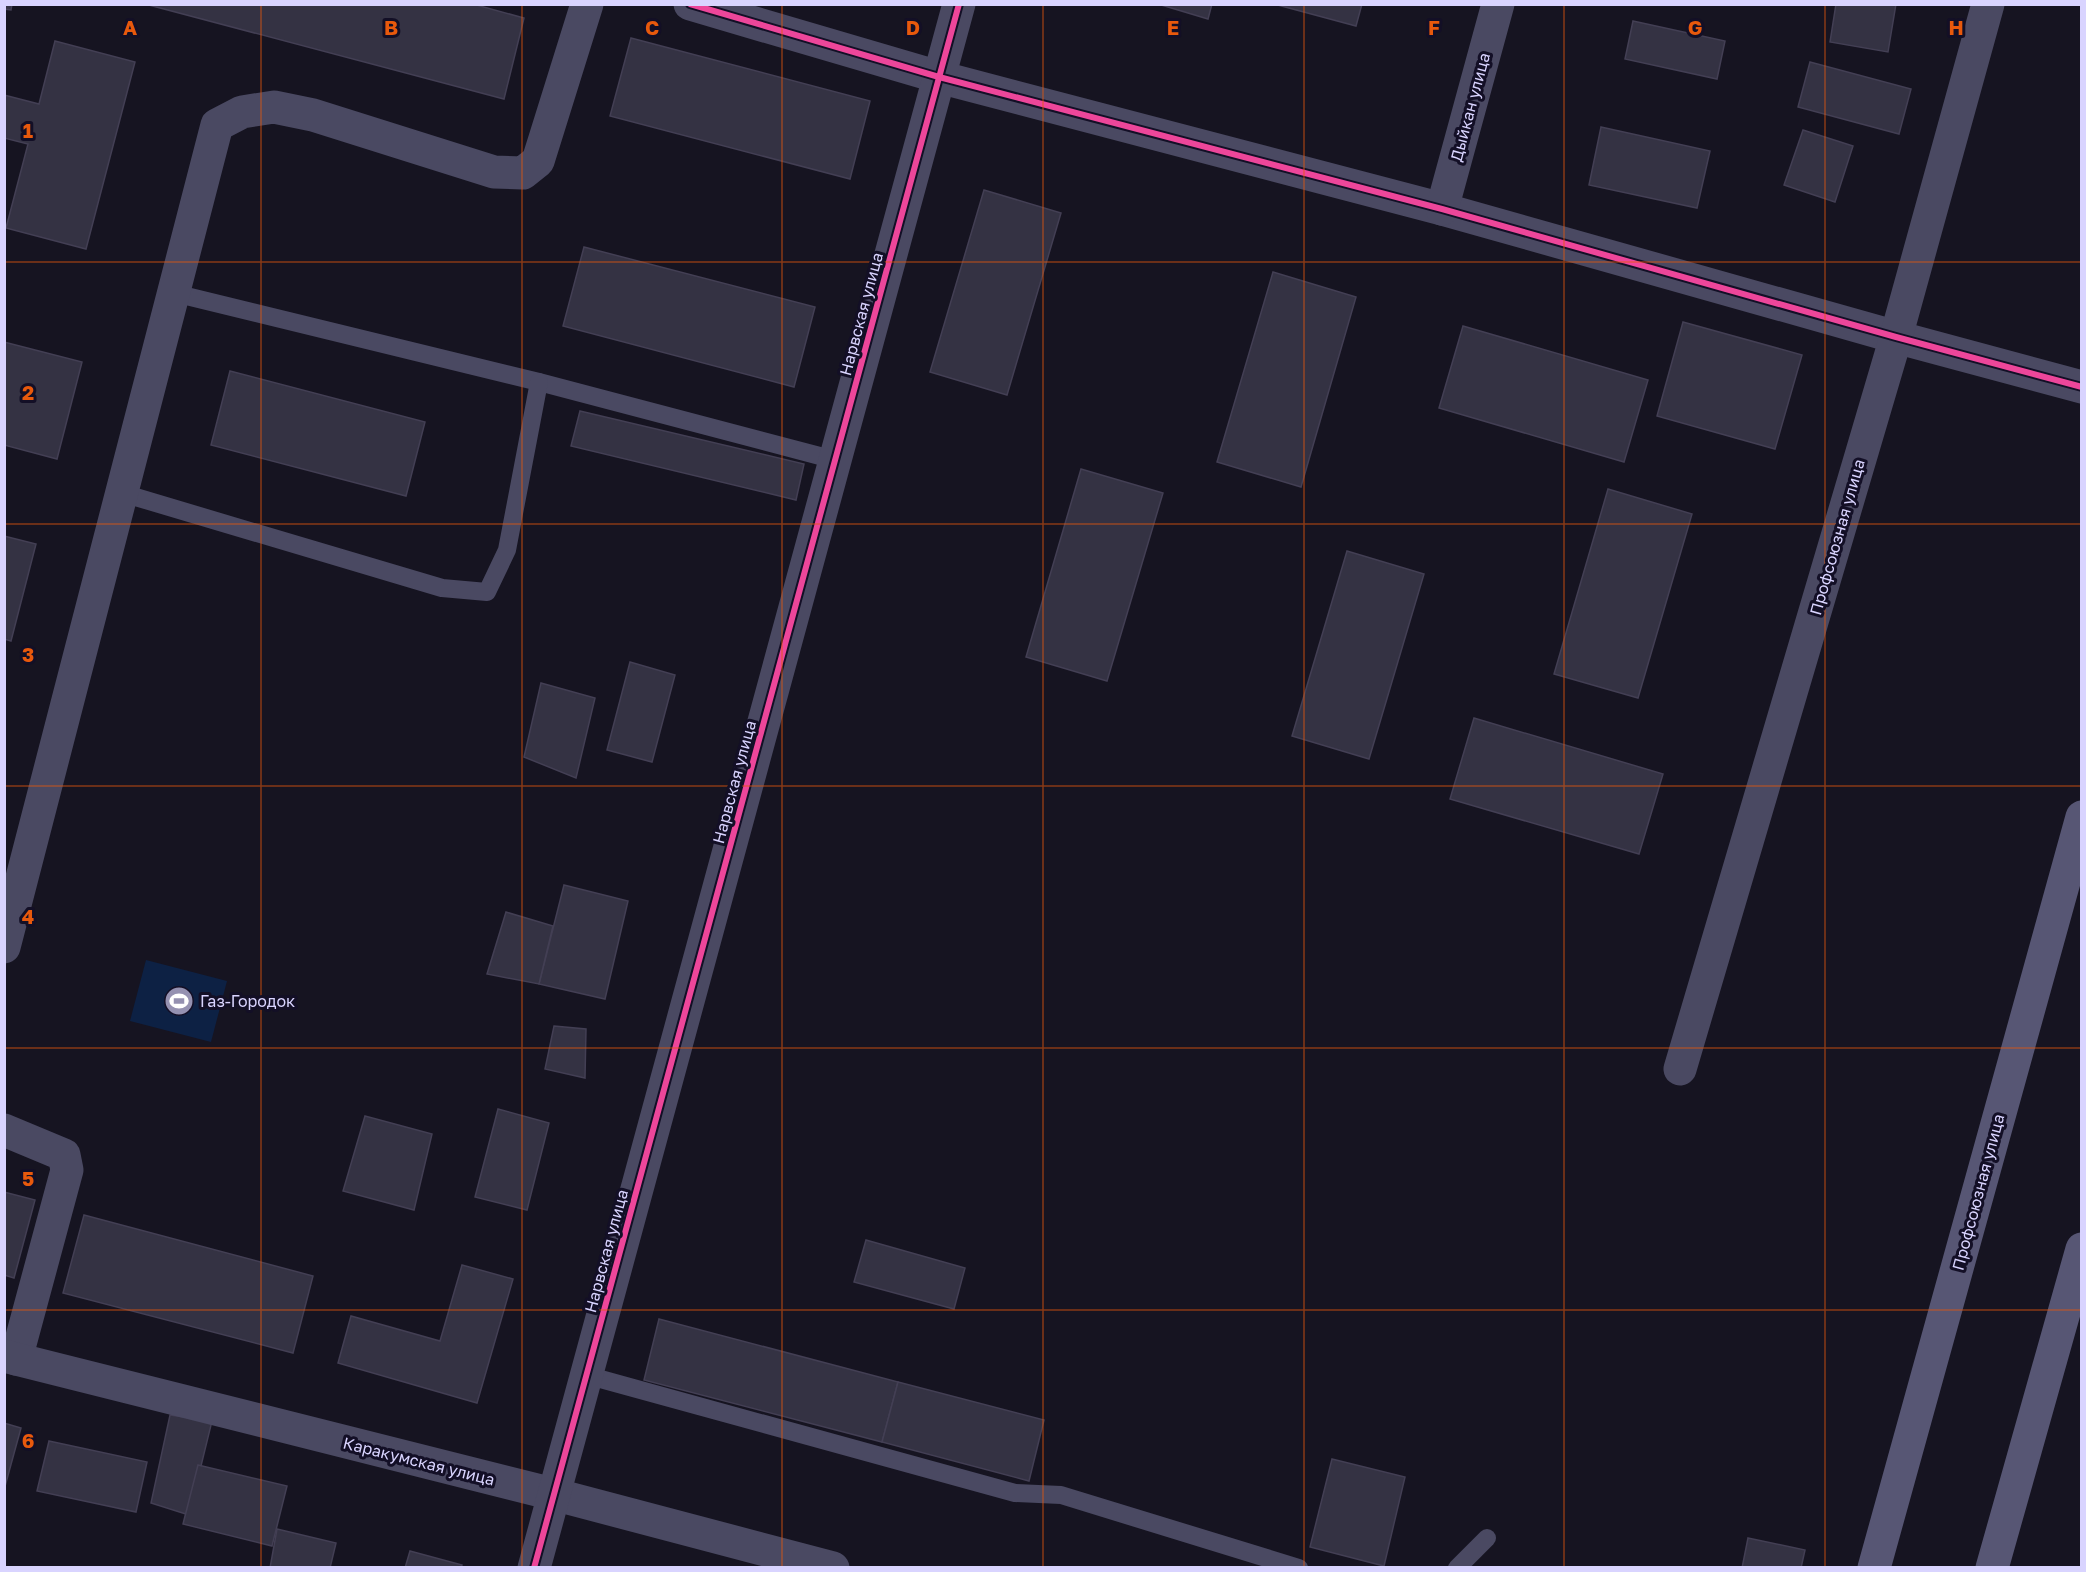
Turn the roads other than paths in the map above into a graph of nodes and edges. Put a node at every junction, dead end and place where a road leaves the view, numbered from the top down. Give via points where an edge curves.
1 (587, 4) edge
2 (690, 4) edge
3 (959, 4) edge
4 (1498, 4) edge
5 (1988, 4) edge
6 (939, 77) junction
7 (1442, 209) junction
8 (174, 293) junction
9 (1896, 337) junction
10 (539, 382) junction
11 (2082, 387) edge
12 (835, 460) junction
13 (122, 493) junction
14 (2082, 817) edge
15 (4, 947) edge
16 (1680, 1069) dead end
17 (4, 1130) edge
18 (2082, 1249) edge
19 (10, 1357) edge
20 (586, 1375) junction
21 (554, 1494) junction
22 (1487, 1539) dead end
23 (534, 1568) edge
24 (833, 1568) edge
25 (1299, 1568) edge
26 (1457, 1568) edge
27 (1874, 1568) edge
28 (1992, 1568) edge

1 - 8 street via 538,161 523,173 494,172 274,106 242,112 218,124
2 - 6 street
3 - 6 street, Нарвская улица
4 - 7 street, Дыйкан улица
5 - 9 street, Профсоюзная улица
6 - 7 street
6 - 12 street, Нарвская улица
7 - 9 street
8 - 10 lane
8 - 13 street
9 - 11 street
9 - 16 street, Профсоюзная улица
10 - 12 lane
10 - 13 lane via 507,550 486,592 442,588
12 - 20 street, Нарвская улица
13 - 15 street
14 - 27 street, Профсоюзная улица
17 - 19 street via 64,1155 67,1170
18 - 28 street
19 - 21 street, Каракумская улица
20 - 21 street, Нарвская улица
20 - 25 lane via 1015,1493 1061,1495
21 - 23 street, Нарвская улица
21 - 24 street, Каракумская улица
22 - 26 lane

